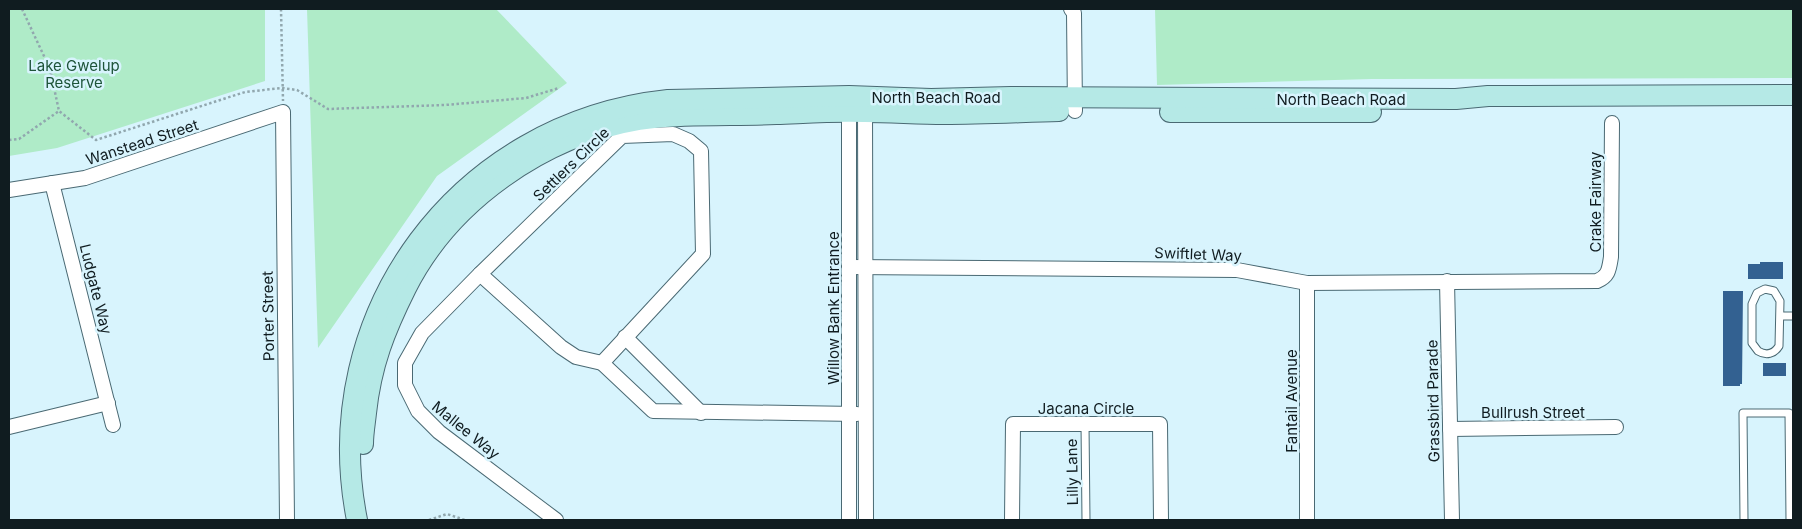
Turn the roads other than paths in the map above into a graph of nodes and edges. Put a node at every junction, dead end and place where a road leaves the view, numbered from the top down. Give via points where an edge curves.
1 (1071, 9) edge
2 (1793, 95) edge
3 (857, 104) junction
4 (1075, 105) junction
5 (1793, 107) edge
6 (283, 112) joint
7 (1612, 124) dead end
8 (52, 183) junction
9 (9, 190) edge
10 (850, 267) junction
11 (866, 267) junction
12 (480, 274) junction
13 (1604, 278) joint
14 (1447, 281) junction
15 (1307, 282) junction
16 (1780, 316) junction
17 (1793, 316) edge
18 (625, 337) junction
19 (602, 363) junction
20 (108, 403) junction
21 (701, 413) junction
22 (850, 413) junction
23 (866, 414) junction
24 (113, 424) dead end
25 (1085, 424) junction
26 (9, 426) edge
27 (1616, 427) dead end
28 (1450, 429) junction
29 (287, 520) edge
30 (357, 520) edge
31 (370, 520) edge
32 (556, 520) edge
33 (850, 520) edge
34 (866, 520) edge
35 (1012, 520) edge
36 (1086, 520) edge
37 (1161, 520) edge
38 (1307, 520) edge
39 (1452, 520) edge
40 (1744, 520) edge
41 (1790, 520) edge

1 - 4 street via 1074,13
2 - 4 main road, North Beach Road via 1488,96
3 - 4 main road, North Beach Road via 931,99
3 - 10 street, Willow Bank Entrance
3 - 11 street
3 - 30 main road, North Beach Road via 668,100 608,111 553,130 500,162 455,198 413,246 399,268 364,348 357,377 350,441
3 - 31 main road, North Beach Road via 770,114 692,115 639,120 574,138 517,169 486,191 427,251 383,336 371,381 363,436 364,488
4 - 5 main road, North Beach Road via 1324,113
6 - 8 street, Wanstead Street via 85,178
6 - 29 street, Porter Street
7 - 13 street, Crake Fairway via 1611,258
8 - 9 street, Wanstead Street
8 - 20 street, Ludgate Way
10 - 11 street, Swiftlet Way
10 - 22 street, Willow Bank Entrance
11 - 15 street, Swiftlet Way via 1237,270
11 - 23 street
12 - 18 street, Settlers Circle via 622,136 673,134 689,140 701,151 703,254
12 - 19 street via 561,347 576,357
12 - 32 street, Mallee Way via 422,334 405,363 405,385 418,411 440,432
13 - 14 street, Swiftlet Way via 1590,281
14 - 15 street, Swiftlet Way
14 - 28 street, Grassbird Parade
15 - 38 street, Fantail Avenue
16 - 16 lane via 1780,301 1774,291 1765,289 1757,293 1752,304 1752,342 1758,351 1768,354 1777,349
16 - 17 lane
18 - 19 street, Settlers Circle
18 - 21 street
19 - 21 street via 653,411
20 - 24 street, Ludgate Way
20 - 26 street
21 - 22 street
22 - 23 street
22 - 33 street, Willow Bank Entrance
23 - 34 street
25 - 35 street, Jacana Circle via 1012,424
25 - 36 lane, Lilly Lane
25 - 37 street, Jacana Circle via 1160,424
27 - 28 street, Bullrush Street
28 - 39 street, Grassbird Parade
40 - 41 lane via 1743,414 1789,413

